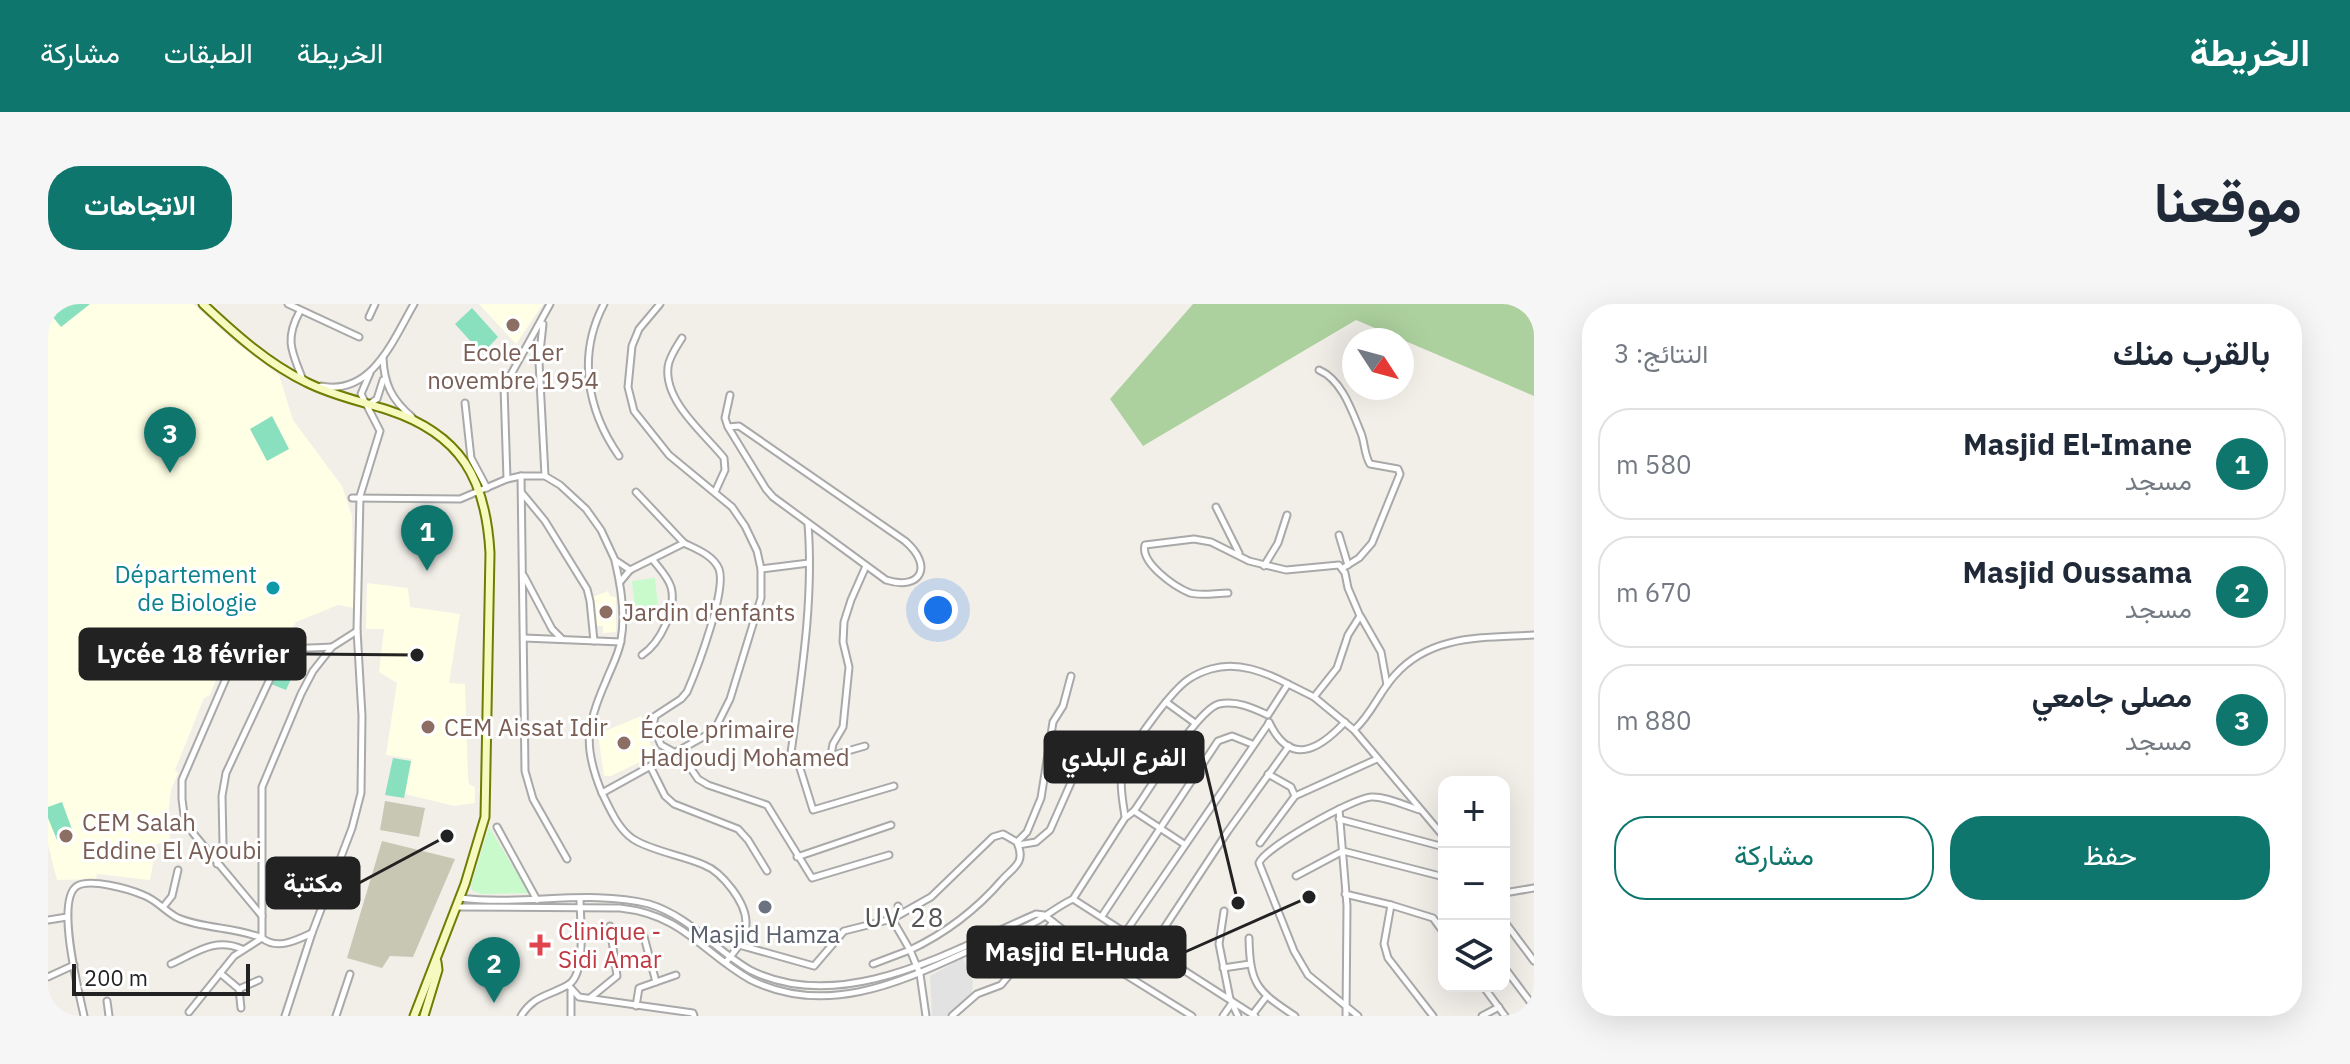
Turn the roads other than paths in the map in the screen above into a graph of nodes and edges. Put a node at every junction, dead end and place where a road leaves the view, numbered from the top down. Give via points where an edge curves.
1 (203, 304) edge
2 (288, 304) edge
3 (375, 304) edge
4 (414, 304) edge
5 (550, 304) edge
6 (604, 304) edge
7 (660, 304) edge
8 (300, 311) junction
9 (545, 315) junction
10 (369, 317) dead end
11 (359, 337) dead end
12 (682, 338) dead end
13 (383, 357) junction
14 (1319, 370) dead end
15 (370, 373) junction
16 (383, 374) junction
17 (306, 383) junction
18 (730, 395) dead end
19 (465, 403) dead end
20 (368, 404) junction
21 (416, 420) junction
22 (728, 427) junction
23 (619, 456) dead end
24 (521, 476) junction
25 (545, 476) junction
26 (507, 479) junction
27 (484, 490) junction
28 (522, 492) junction
29 (636, 492) dead end
30 (715, 492) junction
31 (360, 496) junction
32 (352, 498) dead end
33 (1216, 507) dead end
34 (1287, 515) dead end
35 (808, 523) junction
36 (1339, 535) dead end
37 (684, 543) junction
38 (1240, 555) junction
39 (615, 560) junction
40 (653, 560) junction
41 (809, 563) junction
42 (866, 566) junction
43 (1264, 566) junction
44 (1345, 567) junction
45 (761, 569) junction
46 (630, 570) junction
47 (523, 573) junction
48 (620, 582) junction
49 (1228, 593) dead end
50 (1360, 616) junction
51 (357, 630) junction
52 (1534, 635) edge
53 (524, 638) junction
54 (563, 640) junction
55 (594, 641) junction
56 (621, 642) junction
57 (332, 647) junction
58 (284, 649) junction
59 (642, 655) dead end
60 (1071, 676) dead end
61 (1288, 684) junction
62 (1387, 687) junction
63 (1314, 697) junction
64 (1166, 702) junction
65 (1268, 715) junction
66 (1345, 722) junction
67 (1195, 723) junction
68 (1269, 723) junction
69 (1354, 730) junction
70 (1252, 744) junction
71 (865, 746) dead end
72 (1289, 746) junction
73 (791, 753) dead end
74 (674, 754) junction
75 (831, 755) junction
76 (1377, 759) junction
77 (650, 766) junction
78 (1077, 769) dead end
79 (1268, 774) junction
80 (894, 786) dead end
81 (602, 793) junction
82 (1295, 796) junction
83 (1339, 808) junction
84 (1134, 811) junction
85 (1423, 811) junction
86 (1125, 818) junction
87 (1339, 819) junction
88 (891, 825) dead end
89 (497, 827) dead end
90 (1161, 827) junction
91 (1438, 830) edge
92 (1260, 843) dead end
93 (1017, 844) junction
94 (1184, 844) junction
95 (1438, 845) edge
96 (1343, 851) junction
97 (889, 855) dead end
98 (797, 857) junction
99 (567, 859) dead end
100 (217, 864) junction
101 (178, 870) dead end
102 (767, 871) dead end
103 (1438, 875) edge
104 (1296, 876) dead end
105 (1534, 888) edge
106 (1510, 892) edge
107 (1344, 894) junction
108 (460, 898) junction
109 (580, 899) junction
110 (1073, 899) junction
111 (537, 900) junction
112 (1391, 905) junction
113 (164, 906) junction
114 (898, 906) dead end
115 (457, 907) junction
116 (580, 908) junction
117 (1224, 911) dead end
118 (901, 913) junction
119 (1044, 915) junction
120 (1102, 916) junction
121 (67, 917) junction
122 (262, 917) junction
123 (892, 919) junction
124 (48, 920) edge
125 (1053, 922) junction
126 (1438, 925) edge
127 (610, 926) dead end
128 (1510, 929) edge
129 (1126, 932) junction
130 (312, 933) junction
131 (643, 933) dead end
132 (262, 938) junction
133 (1249, 938) dead end
134 (739, 945) junction
135 (1151, 948) junction
136 (242, 949) junction
137 (910, 950) junction
138 (731, 956) junction
139 (1534, 961) edge
140 (437, 962) junction
141 (726, 962) junction
142 (1105, 962) junction
143 (171, 964) dead end
144 (873, 964) dead end
145 (1250, 964) junction
146 (74, 965) junction
147 (1223, 968) junction
148 (919, 971) junction
149 (220, 973) junction
150 (350, 974) dead end
151 (676, 975) dead end
152 (1510, 975) edge
153 (48, 977) edge
154 (259, 980) dead end
155 (656, 982) junction
156 (569, 988) junction
157 (239, 989) junction
158 (1488, 992) edge
159 (1266, 997) junction
160 (589, 998) junction
161 (1230, 1000) junction
162 (107, 1001) dead end
163 (636, 1006) junction
164 (1499, 1007) junction
165 (1534, 1007) edge
166 (241, 1008) dead end
167 (1346, 1008) junction
168 (189, 1012) dead end
169 (1254, 1015) edge
170 (84, 1016) edge
171 (109, 1016) edge
172 (285, 1016) edge
173 (336, 1016) edge
174 (414, 1016) edge
175 (424, 1016) edge
176 (521, 1016) edge
177 (571, 1016) edge
178 (694, 1016) edge
179 (926, 1016) edge
180 (952, 1016) edge
181 (1192, 1016) edge
182 (1223, 1016) edge
183 (1238, 1016) edge
184 (1295, 1016) edge
185 (1346, 1016) edge
186 (1358, 1016) edge
187 (1433, 1016) edge
188 (1482, 1016) edge
189 (1505, 1016) edge

1 - 17 street via 239,337
2 - 8 street
3 - 10 street
4 - 13 street
5 - 9 street
6 - 23 street via 587,352 589,380 595,410
7 - 30 street via 632,346 628,387 634,411 669,455
8 - 11 street
8 - 17 street via 289,346
9 - 25 street via 539,362
9 - 26 street via 504,387
12 - 30 street via 667,368 678,404 724,458 725,470
13 - 15 street
13 - 16 street
14 - 44 street via 1336,382 1370,464 1400,471 1372,543
15 - 17 street via 341,388
15 - 20 street via 361,394
16 - 20 street via 379,396
16 - 21 street via 395,400
17 - 20 street
18 - 22 street
19 - 27 street via 471,458
20 - 21 street
20 - 31 street via 380,431
21 - 27 street via 460,455
22 - 35 street via 766,489
22 - 42 street via 739,426 905,541 920,557 922,568 912,579 894,582
24 - 25 street
24 - 26 street
24 - 28 street
25 - 39 street via 586,509
26 - 27 street
27 - 31 street via 460,499
27 - 108 street via 490,553 485,817
28 - 47 street
28 - 55 street via 587,589
29 - 37 street
30 - 45 street via 745,526
31 - 32 street
31 - 51 street
33 - 38 street
34 - 43 street
35 - 41 street
35 - 42 street
36 - 44 street
37 - 40 street
37 - 74 street via 706,554 721,577 687,692 653,721 661,745
38 - 43 street
38 - 49 street via 1194,539 1143,549 1147,562 1188,592
39 - 46 street
39 - 48 street
40 - 46 street
40 - 59 street via 669,582 672,598 659,640
41 - 45 street
41 - 73 street
42 - 75 street via 844,622 849,667 843,727
43 - 44 street
44 - 50 street
45 - 74 street via 758,614 721,720 714,731
46 - 48 street
47 - 53 street
47 - 54 street
48 - 56 street
50 - 62 street via 1381,652
50 - 63 street via 1337,668
51 - 57 street
51 - 130 street via 361,793
52 - 62 street via 1440,644 1410,661
53 - 54 street
53 - 99 street via 525,771 533,799
54 - 55 street
55 - 56 street
56 - 81 street via 593,710 591,767
57 - 58 street
57 - 122 street via 301,694 262,787
58 - 100 street via 226,773 223,844
58 - 100 street via 254,655 227,676 182,780 184,815
60 - 93 street via 1053,722 1041,798
61 - 63 street
61 - 64 street via 1246,667 1213,668 1188,679
61 - 65 street
62 - 69 street
63 - 66 street
64 - 67 street
64 - 86 street via 1123,767
65 - 67 street via 1232,703 1216,704
65 - 68 street
66 - 69 street
66 - 72 street via 1311,750
67 - 84 street
68 - 70 street
68 - 72 street
69 - 76 street
70 - 90 street via 1232,736 1218,741
70 - 94 street
71 - 75 street
72 - 79 street
74 - 77 street
74 - 98 street via 708,785 767,805
75 - 80 street via 799,765 813,810
76 - 82 street
76 - 85 street
77 - 81 street
77 - 102 street via 665,796 738,829
78 - 93 street via 1050,830 1036,842
79 - 82 street via 1291,787
79 - 135 street
81 - 134 street via 632,839 707,866 725,881 746,923
82 - 92 street
83 - 85 street via 1370,797
83 - 87 street
83 - 167 street via 1262,854 1259,863 1308,975
84 - 86 street
84 - 90 street
85 - 91 street
86 - 110 street
87 - 95 street
87 - 96 street
88 - 98 street
89 - 111 street
90 - 94 street
90 - 120 street
93 - 118 street via 1003,834 993,837 931,897
93 - 137 street via 1019,861 973,905
94 - 129 street
96 - 103 street
96 - 104 street
96 - 107 street
97 - 98 street via 812,878
100 - 122 street
101 - 113 street
105 - 106 street
107 - 112 street
107 - 167 street
108 - 111 street
108 - 115 street
109 - 111 street
109 - 116 street
109 - 138 street via 660,908
110 - 119 street
110 - 120 street
112 - 126 street via 1433,918
112 - 187 street via 1384,944 1388,958
113 - 121 street via 120,888 84,883 70,893
113 - 132 street via 175,917
114 - 118 street
115 - 116 street
115 - 140 street
116 - 141 street via 620,908 657,916
116 - 156 street via 580,965
117 - 147 street via 1219,944
118 - 123 street
119 - 125 street
119 - 148 street via 1036,914
120 - 129 street
121 - 124 street
121 - 146 street
122 - 132 street
123 - 134 street via 844,931 814,966
123 - 137 street
125 - 142 street
125 - 180 street via 1001,985 977,994
127 - 160 street via 617,976
128 - 139 street
129 - 135 street
129 - 142 street
130 - 132 street via 287,943 269,944
130 - 172 street
131 - 155 street
132 - 136 street
133 - 145 street
134 - 138 street
135 - 161 street
136 - 143 street via 220,944
136 - 149 street
137 - 144 street
137 - 148 street
138 - 141 street
138 - 148 street via 776,982 819,991
140 - 174 street
140 - 175 street
141 - 148 street via 775,991 821,999 878,990
142 - 181 street
145 - 147 street
145 - 159 street
146 - 153 street
146 - 170 street
147 - 161 street
148 - 179 street
149 - 157 street
149 - 168 street
150 - 173 street
151 - 155 street
152 - 165 street
154 - 157 street
155 - 163 street via 639,988
156 - 160 street
156 - 176 street via 539,998
156 - 177 street
157 - 166 street
158 - 164 street
159 - 169 street
159 - 184 street
160 - 163 street
161 - 169 street
161 - 182 street
161 - 183 street
162 - 171 street
163 - 178 street
164 - 188 street
164 - 189 street
167 - 185 street
167 - 186 street

